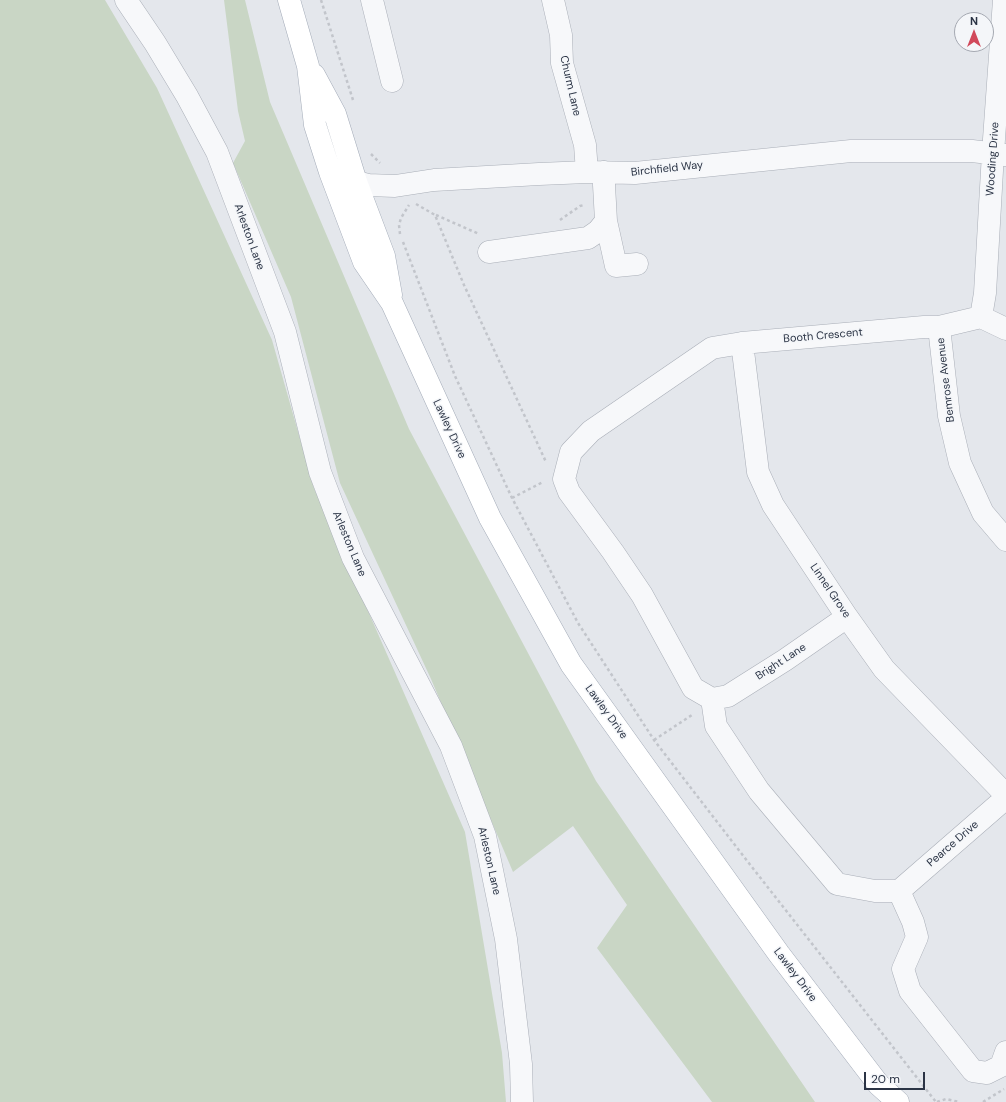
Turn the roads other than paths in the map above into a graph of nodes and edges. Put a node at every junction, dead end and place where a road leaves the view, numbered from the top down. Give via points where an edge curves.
1 (126, 0) edge
2 (289, 0) edge
3 (372, 0) edge
4 (1004, 0) edge
5 (559, 1) edge
6 (308, 66) junction
7 (392, 81) dead end
8 (1000, 154) edge
9 (330, 172) junction
10 (595, 172) junction
11 (356, 182) junction
12 (605, 212) junction
13 (485, 244) road end
14 (637, 264) dead end
15 (392, 303) junction
16 (981, 317) junction
17 (940, 326) junction
18 (1006, 329) edge
19 (742, 343) junction
20 (1006, 540) edge
21 (847, 617) junction
22 (712, 699) junction
23 (1006, 794) edge
24 (1006, 798) edge
25 (899, 891) junction
26 (1006, 1052) edge
27 (883, 1094) edge
28 (522, 1102) edge
29 (898, 1102) edge

1 - 28 street, Arleston Lane via 187,96 217,152 285,332 320,472 353,558 451,746 485,836 506,938 521,1064
2 - 6 main road, Lawley Drive
3 - 7 street
4 - 8 street, Wooding Drive
5 - 10 street, Churm Lane via 562,63
6 - 9 main road, Lawley Drive via 315,125
6 - 11 main road, Lawley Drive via 335,114
8 - 10 street, Birchfield Way via 972,151 851,151 635,173
8 - 16 street, Wooding Drive
9 - 11 street, Birchfield Way
9 - 15 main road, Lawley Drive via 364,262
10 - 11 street, Birchfield Way via 434,180 395,186
10 - 12 street, Churm Lane
11 - 15 main road, Lawley Drive via 384,256
12 - 13 street via 598,231 588,238
12 - 14 street, Churm Lane via 616,266
15 - 27 main road, Lawley Drive via 490,518 571,664 774,948
16 - 17 street, Booth Crescent
16 - 18 street
17 - 19 street, Booth Crescent
17 - 20 street, Bemrose Avenue via 948,416 960,463 982,513
19 - 21 street, Linnel Grove via 758,472 773,505
19 - 22 street, Booth Crescent via 712,348 591,431 571,452 558,478 614,552 642,595 693,688
21 - 22 street, Bright Lane via 728,696
21 - 23 street, Linnel Grove via 884,669
22 - 25 street via 716,726 759,791 837,884 875,891
24 - 25 street, Pearce Drive
25 - 26 street via 917,937 903,969 910,991 973,1071 987,1073 1001,1066
27 - 29 main road, Lawley Drive

